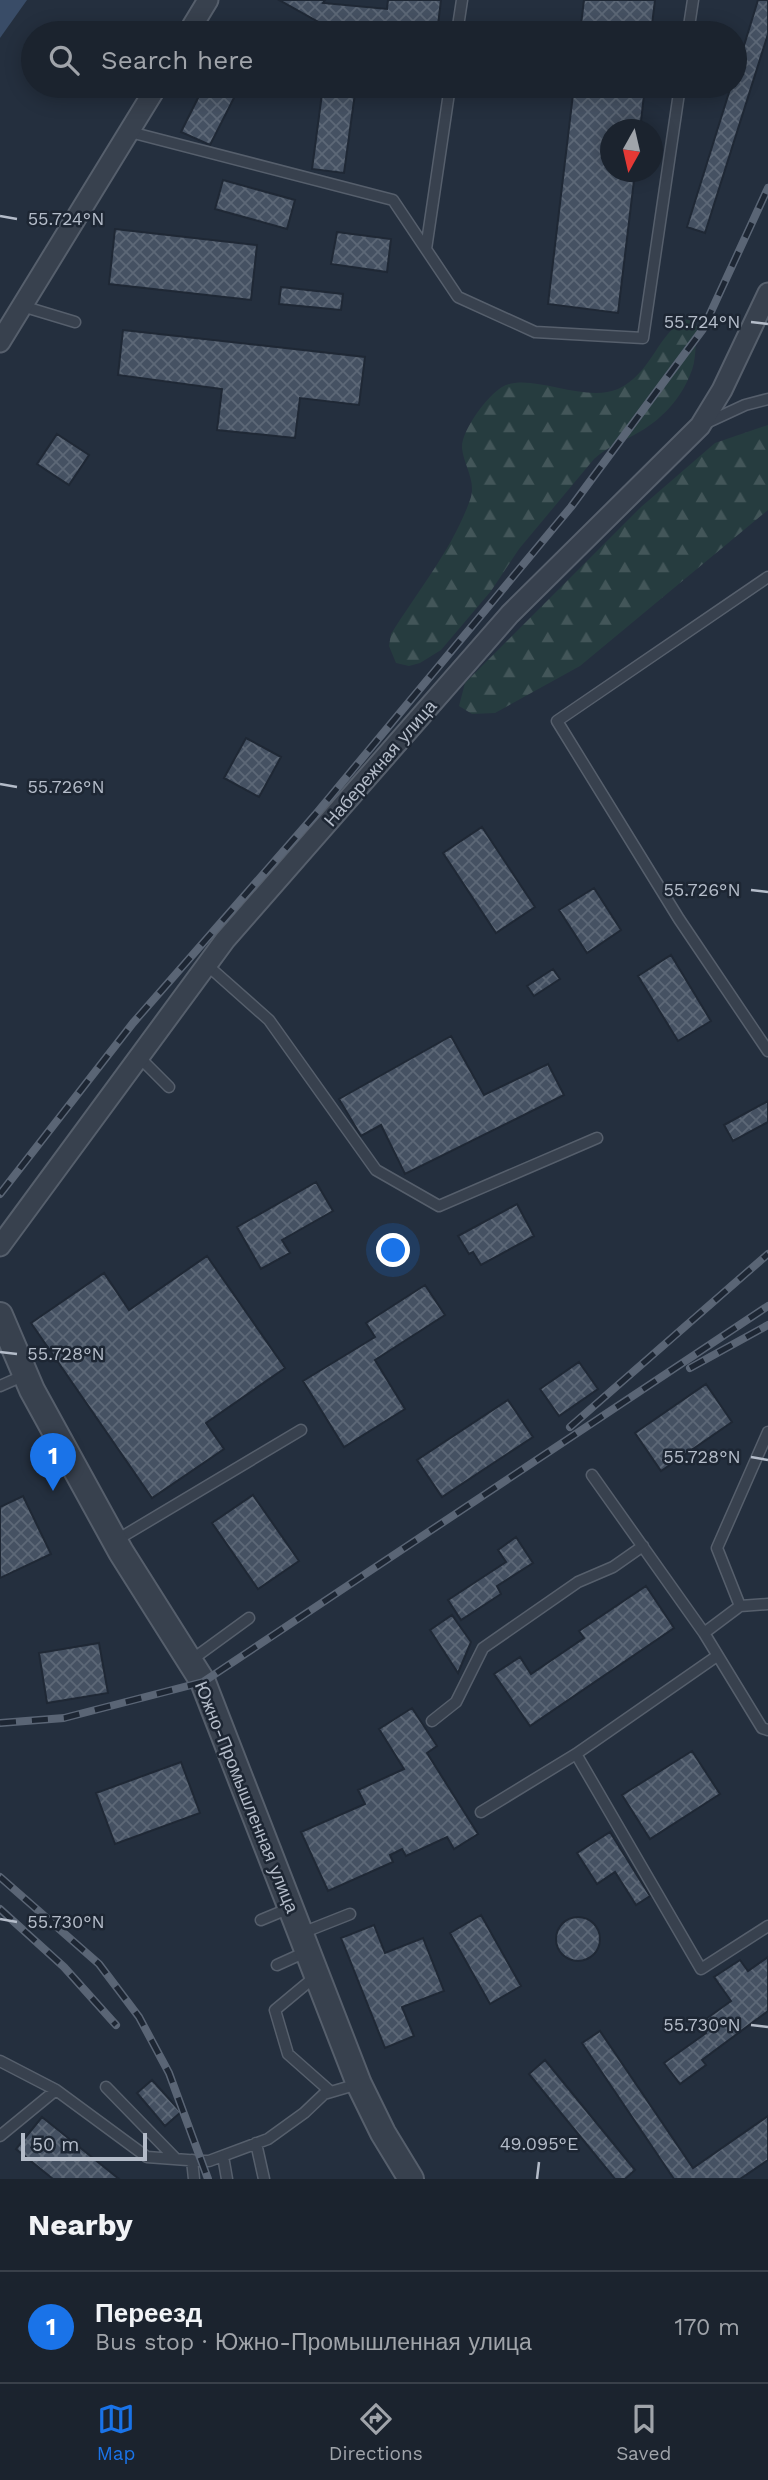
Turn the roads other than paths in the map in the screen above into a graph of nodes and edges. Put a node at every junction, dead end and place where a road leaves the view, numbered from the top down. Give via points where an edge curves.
1 (208, 0) edge
2 (462, 0) edge
3 (693, 0) edge
4 (195, 21) edge
5 (459, 21) edge
6 (690, 21) edge
7 (150, 98) edge
8 (448, 98) edge
9 (678, 98) edge
10 (130, 132) junction
11 (426, 249) junction
12 (768, 293) edge
13 (22, 306) junction
14 (75, 322) dead end
15 (0, 342) edge
16 (768, 399) edge
17 (700, 426) junction
18 (768, 577) edge
19 (207, 965) junction
20 (768, 1051) edge
21 (139, 1057) junction
22 (169, 1087) dead end
23 (597, 1138) dead end
24 (0, 1245) edge
25 (0, 1315) edge
26 (26, 1374) junction
27 (0, 1386) edge
28 (301, 1430) dead end
29 (768, 1433) edge
30 (592, 1475) dead end
31 (115, 1541) junction
32 (643, 1546) junction
33 (768, 1604) edge
34 (740, 1606) junction
35 (250, 1618) dead end
36 (704, 1633) junction
37 (717, 1656) junction
38 (190, 1661) junction
39 (432, 1721) dead end
40 (768, 1730) edge
41 (576, 1754) junction
42 (481, 1812) dead end
43 (291, 1908) junction
44 (350, 1914) dead end
45 (261, 1920) dead end
46 (768, 1926) edge
47 (305, 1942) junction
48 (277, 1965) dead end
49 (317, 1975) junction
50 (0, 2061) edge
51 (359, 2084) junction
52 (106, 2087) dead end
53 (56, 2090) junction
54 (331, 2092) junction
55 (0, 2136) edge
56 (256, 2143) junction
57 (223, 2155) junction
58 (176, 2159) junction
59 (192, 2160) junction
60 (194, 2179) edge
61 (227, 2179) edge
62 (264, 2179) edge
63 (411, 2179) edge

1 - 4 street
2 - 5 lane
3 - 6 lane
7 - 10 street
8 - 11 lane
9 - 11 lane via 643,338 535,332 458,297
10 - 11 lane via 393,200
10 - 13 street
12 - 17 street, Набережная улица
13 - 14 lane
13 - 15 street
16 - 17 lane
17 - 19 street, Набережная улица via 510,614
18 - 20 lane via 558,721 679,919
19 - 21 street, Набережная улица
19 - 23 lane via 269,1020 376,1170 439,1206
21 - 22 lane
21 - 24 street, Набережная улица
25 - 26 street, Южно-Промышленная улица
26 - 27 lane
26 - 31 street, Южно-Промышленная улица
28 - 31 lane
29 - 34 lane via 717,1548
30 - 32 lane
31 - 38 street, Южно-Промышленная улица
32 - 36 lane
32 - 39 lane via 613,1567 578,1582 483,1648 456,1702
33 - 34 lane
34 - 36 lane
35 - 38 lane
36 - 37 lane
37 - 40 lane via 762,1728
37 - 41 lane
38 - 43 street, Южно-Промышленная улица via 203,1682
41 - 42 lane
41 - 46 lane via 701,1969
43 - 45 lane
43 - 47 street, Южно-Промышленная улица
44 - 47 lane
47 - 48 lane
47 - 49 street, Южно-Промышленная улица
49 - 51 street, Южно-Промышленная улица
49 - 54 lane via 275,2010 288,2054
50 - 53 lane
51 - 54 lane
51 - 63 street, Южно-Промышленная улица
52 - 58 lane
53 - 55 lane
53 - 58 lane via 147,2157
54 - 56 lane
56 - 57 lane
56 - 62 lane
57 - 59 lane via 209,2161
57 - 61 lane
58 - 59 lane
59 - 60 lane

